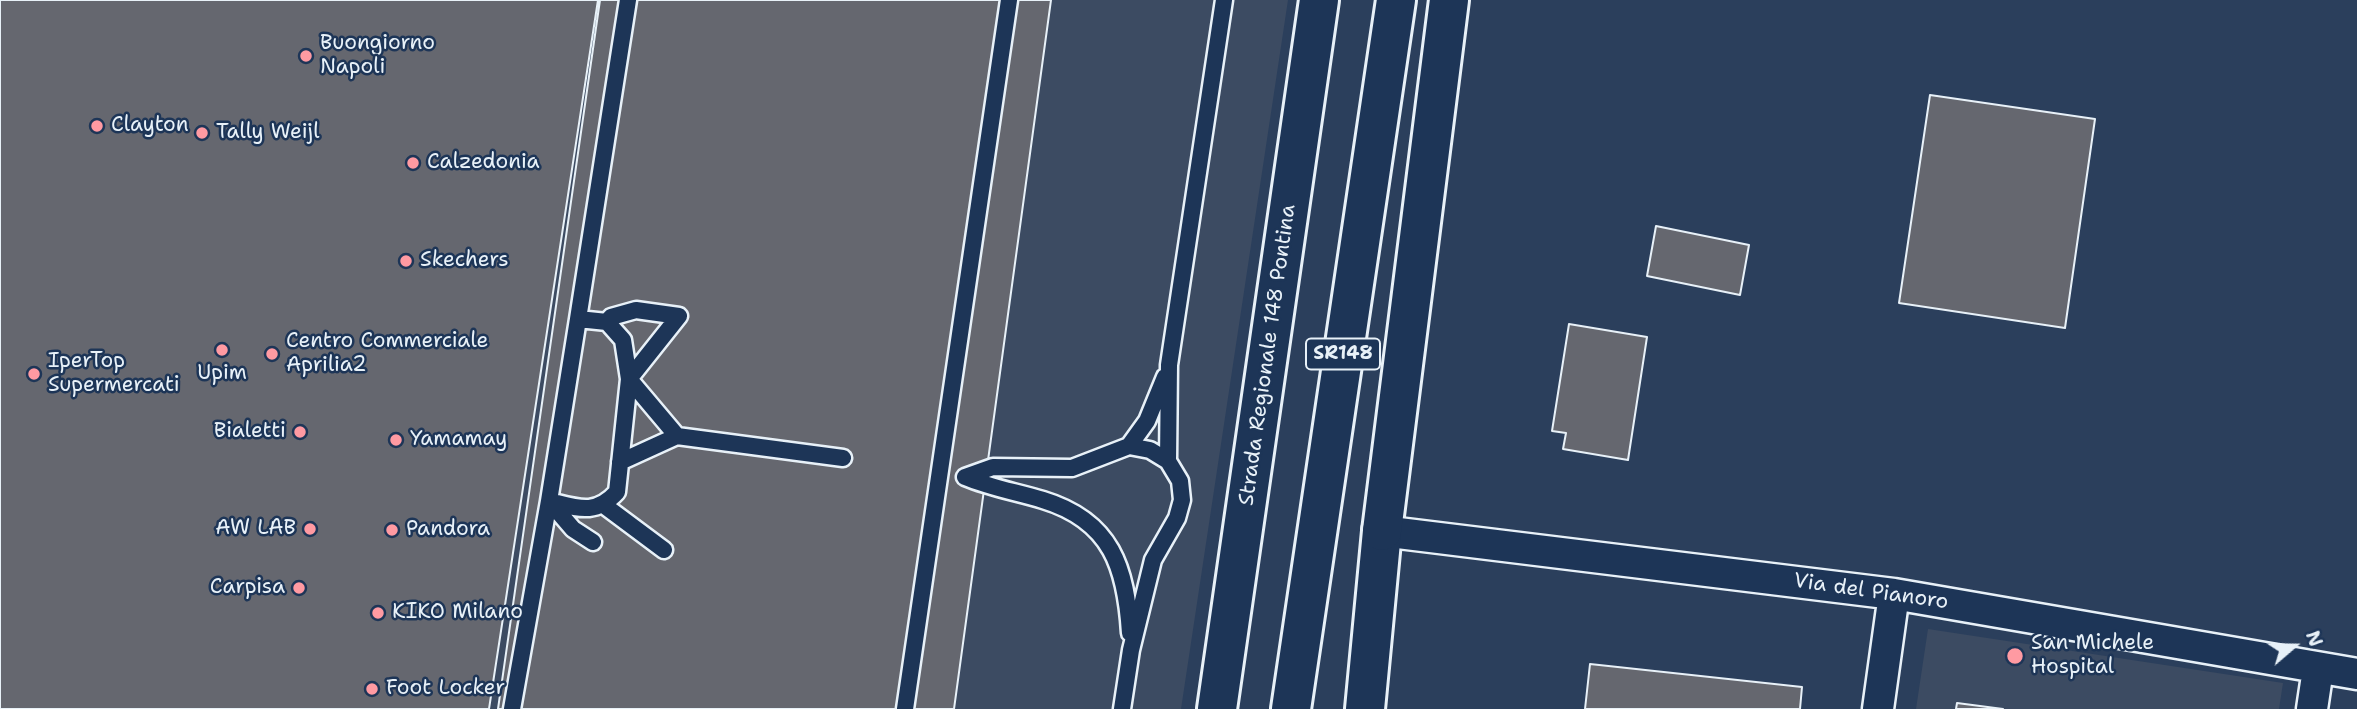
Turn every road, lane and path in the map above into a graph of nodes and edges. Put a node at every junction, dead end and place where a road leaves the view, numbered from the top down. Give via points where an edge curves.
1 (628, 0) edge
2 (1009, 0) edge
3 (1224, 0) edge
4 (1319, 0) edge
5 (1396, 0) edge
6 (1449, 0) edge
7 (578, 319) junction
8 (607, 323) junction
9 (1169, 365) junction
10 (629, 379) junction
11 (677, 436) junction
12 (1129, 446) junction
13 (843, 458) dead end
14 (1168, 461) junction
15 (620, 462) junction
16 (549, 500) junction
17 (605, 506) junction
18 (1382, 531) junction
19 (593, 542) dead end
20 (664, 550) dead end
21 (1894, 594) junction
22 (1131, 650) junction
23 (2318, 669) junction
24 (2357, 674) edge
25 (512, 709) edge
26 (905, 709) edge
27 (1122, 709) edge
28 (1217, 709) edge
29 (1291, 709) edge
30 (1365, 709) edge
31 (1878, 709) edge
32 (2312, 709) edge

1 - 7 lane
2 - 26 lane
3 - 9 lane
4 - 28 main road, Strada Regionale 148 Pontina
5 - 29 main road, SR148
6 - 18 main road
7 - 8 lane
7 - 16 lane
8 - 10 lane via 623,340
8 - 10 lane via 611,317 636,310 679,316
9 - 12 lane via 1155,405
9 - 14 lane
10 - 11 lane
10 - 15 lane
11 - 13 lane
11 - 15 lane
12 - 14 lane via 1150,450
12 - 22 lane via 1072,468 993,467 965,477 1073,511 1093,526 1119,563 1127,592
14 - 22 lane via 1180,481 1182,500 1153,560
15 - 17 lane via 617,492
16 - 17 lane via 581,509
16 - 19 lane via 573,529
16 - 25 lane
17 - 20 lane
18 - 21 street, Via del Pianoro
18 - 30 main road
21 - 23 street, Via del Pianoro
21 - 31 street
22 - 27 lane
23 - 24 street, Via del Pianoro
23 - 32 street

